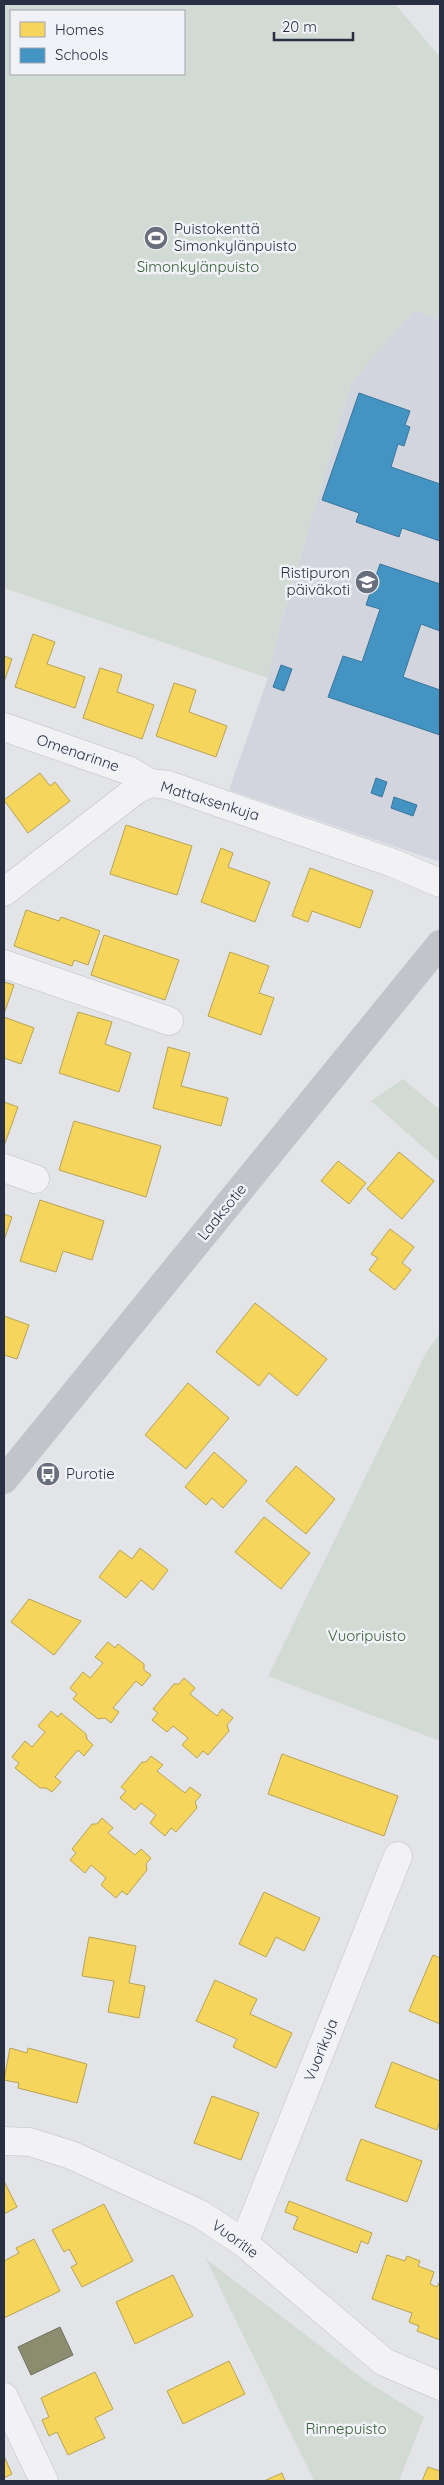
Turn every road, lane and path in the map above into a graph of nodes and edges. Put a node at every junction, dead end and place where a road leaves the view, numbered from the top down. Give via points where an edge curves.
1 (4, 727) edge
2 (150, 783) junction
3 (440, 883) edge
4 (4, 892) edge
5 (440, 944) edge
6 (4, 964) edge
7 (169, 1021) dead end
8 (4, 1168) edge
9 (36, 1178) dead end
10 (4, 1480) edge
11 (398, 1856) dead end
12 (4, 2141) edge
13 (244, 2243) junction
14 (440, 2386) edge
15 (4, 2397) edge
16 (44, 2481) edge

1 - 2 street, Omenarinne via 130,771
2 - 3 street, Mattaksenkuja via 168,785 393,862
2 - 4 street, Mattaksenkuja via 136,790
5 - 10 main road, Laaksotie
6 - 7 street
8 - 9 street
11 - 13 street, Vuorikuja
12 - 13 street, Vuoritie via 30,2142 71,2155 200,2214
13 - 14 street, Vuoritie via 384,2362
15 - 16 street

